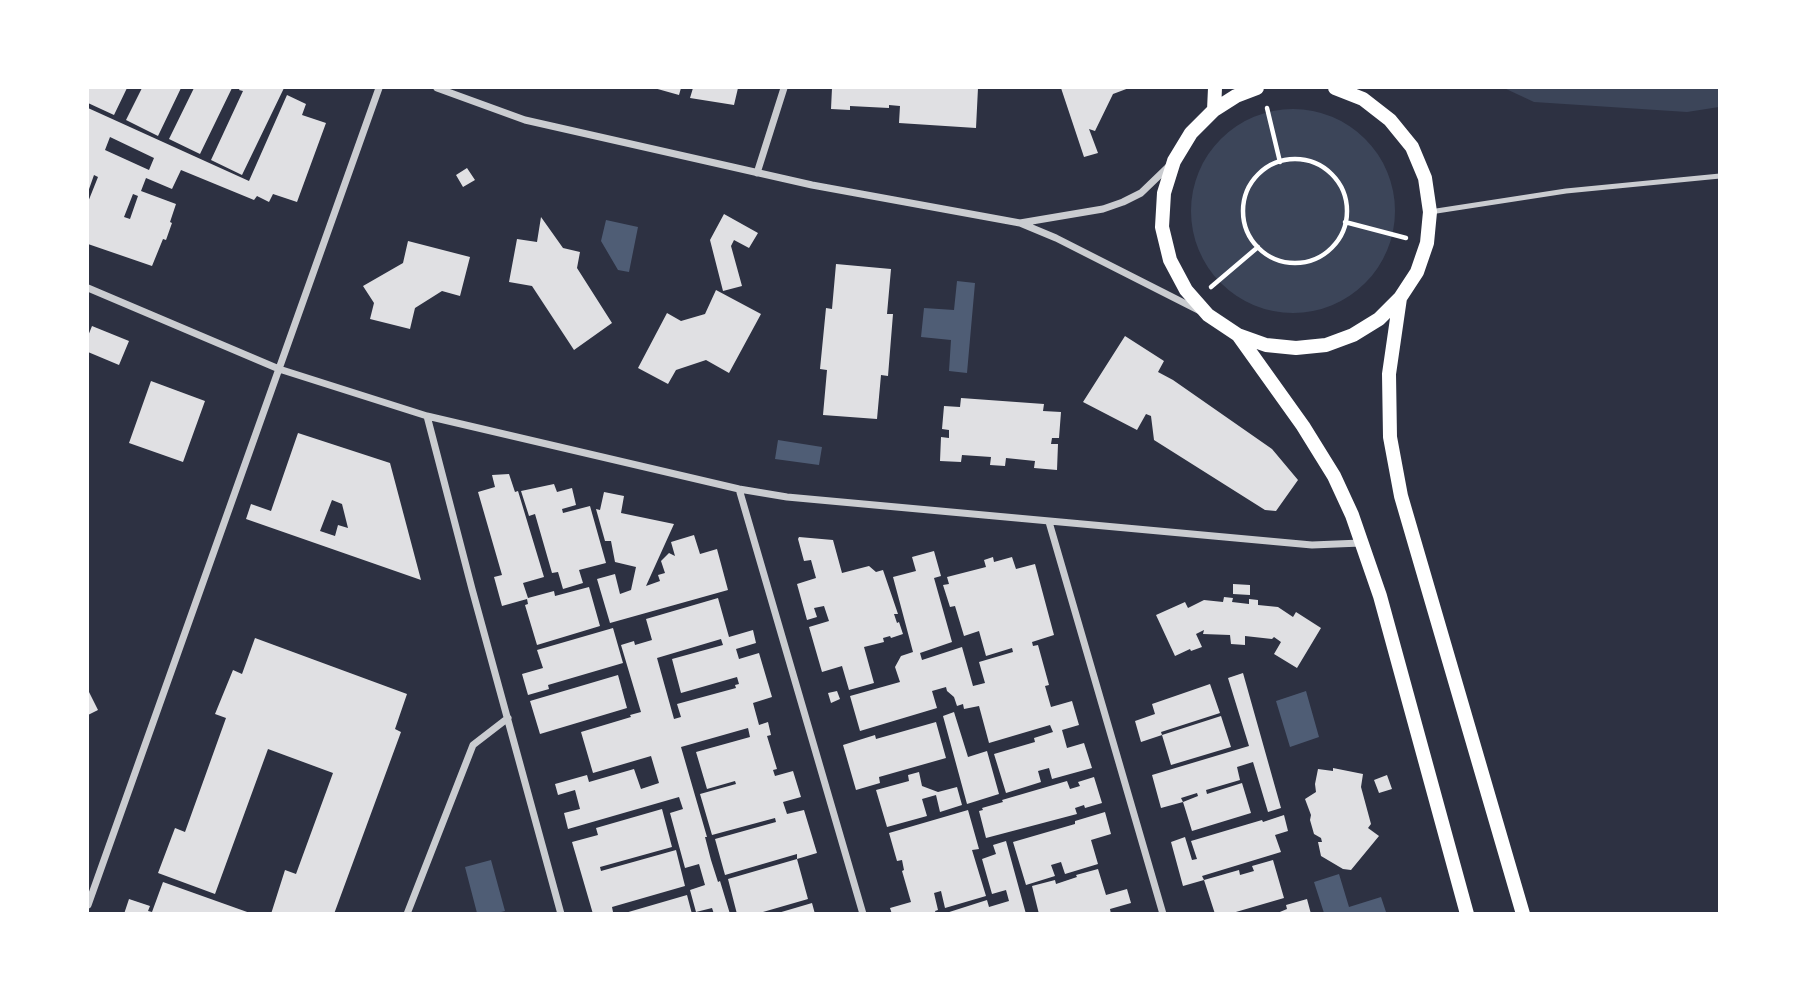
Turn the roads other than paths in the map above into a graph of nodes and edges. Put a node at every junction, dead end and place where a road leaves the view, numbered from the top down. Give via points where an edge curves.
1 (379, 88) edge
2 (437, 88) edge
3 (784, 88) edge
4 (1214, 88) edge
5 (1335, 88) edge
6 (1353, 88) edge
7 (1261, 94) edge
8 (1363, 99) junction
9 (1214, 110) junction
10 (1174, 161) junction
11 (757, 173) junction
12 (1720, 176) edge
13 (1430, 212) junction
14 (1020, 223) junction
15 (88, 288) edge
16 (1400, 298) junction
17 (1208, 315) junction
18 (1238, 335) junction
19 (279, 369) junction
20 (427, 416) junction
21 (739, 489) junction
22 (1049, 522) junction
23 (1361, 542) junction
24 (508, 718) junction
25 (88, 905) edge
26 (407, 914) edge
27 (561, 914) edge
28 (863, 914) edge
29 (1163, 914) edge
30 (1467, 914) edge
31 (1523, 914) edge

1 - 19 street
2 - 11 street via 525,120
3 - 11 street
4 - 9 main road
5 - 8 main road
6 - 8 main road
7 - 9 main road via 1236,96
8 - 13 main road via 1390,120 1412,147 1425,178
9 - 10 main road via 1191,133
10 - 14 street via 1141,193 1123,202
10 - 17 main road via 1164,193 1163,227 1170,260 1186,290
11 - 14 street
12 - 13 lane via 1566,191
13 - 16 main road via 1427,243 1417,272
14 - 17 street
15 - 19 street
16 - 18 main road via 1362,330 1326,345 1266,345
16 - 31 main road via 1389,374 1390,437 1401,496
17 - 18 main road
18 - 23 main road via 1334,476
19 - 20 street
19 - 25 street
20 - 21 street
20 - 24 street
21 - 22 street
21 - 28 street
22 - 23 street via 1312,545
22 - 29 street
23 - 30 main road
24 - 26 street via 473,745
24 - 27 street

